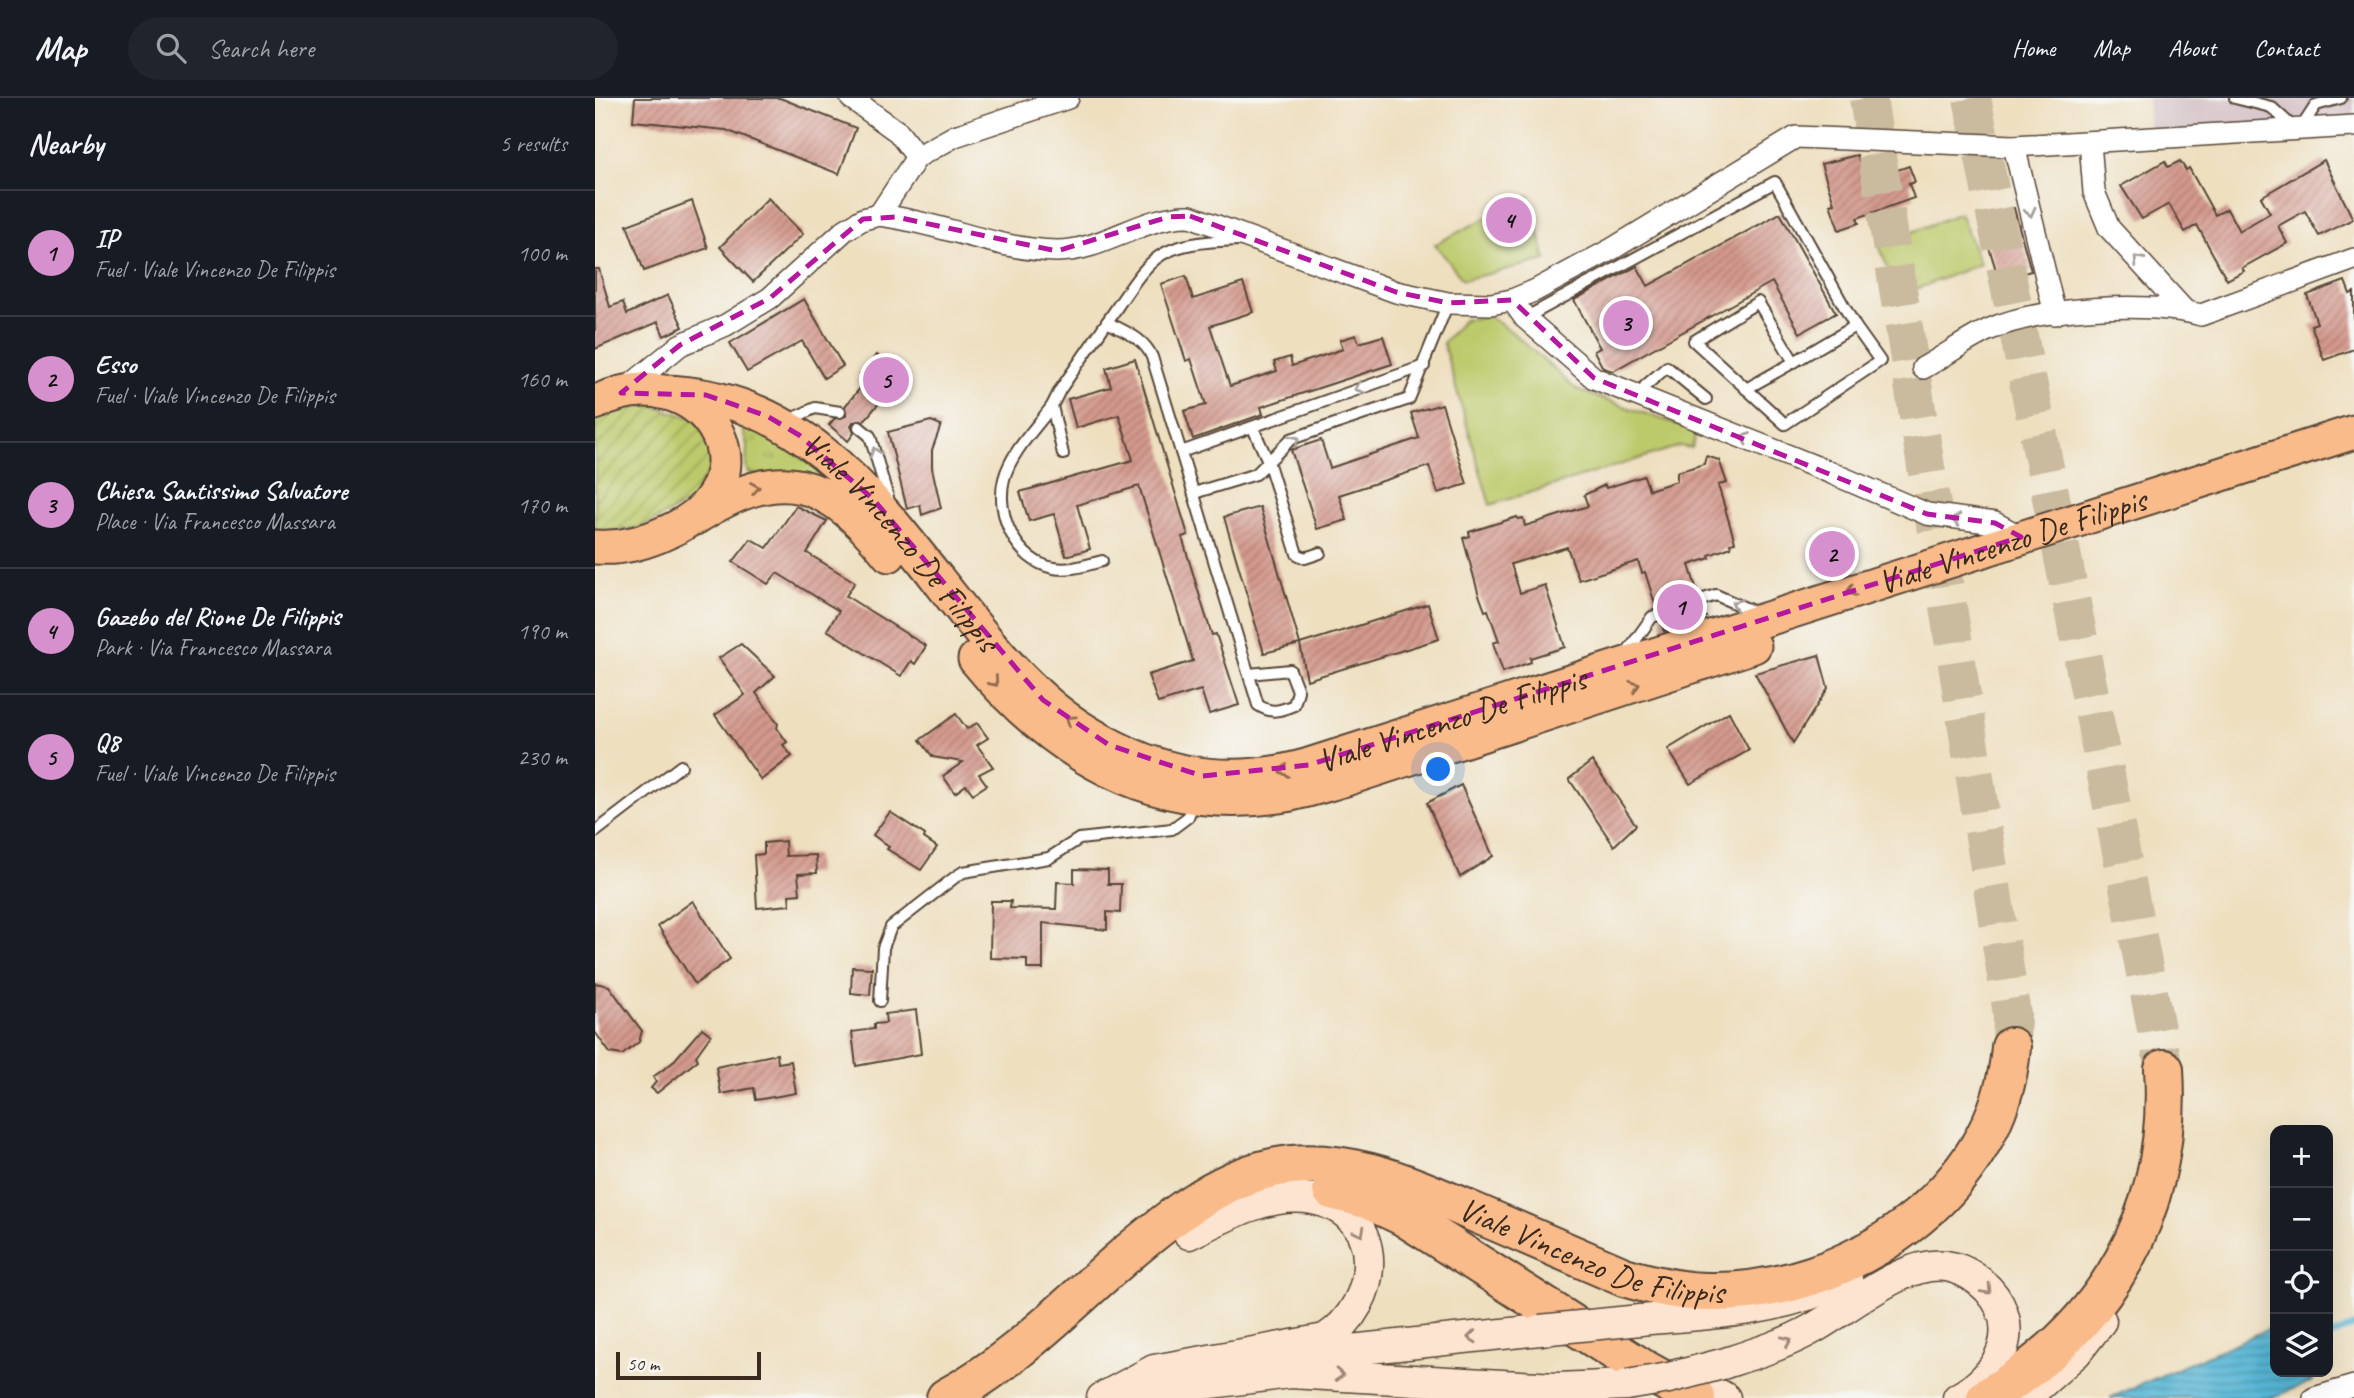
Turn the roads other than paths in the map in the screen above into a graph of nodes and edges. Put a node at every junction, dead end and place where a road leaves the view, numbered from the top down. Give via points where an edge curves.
1 (851, 98) edge
2 (1068, 98) edge
3 (2235, 98) edge
4 (2341, 98) edge
5 (2354, 127) edge
6 (2298, 130) junction
7 (2090, 142) junction
8 (2014, 146) junction
9 (917, 157) junction
10 (879, 215) junction
11 (1259, 239) junction
12 (2354, 259) edge
13 (1512, 300) junction
14 (1448, 303) junction
15 (2184, 310) junction
16 (2055, 314) junction
17 (1525, 318) junction
18 (1107, 322) junction
19 (1855, 326) junction
20 (1794, 362) junction
21 (1424, 366) junction
22 (1923, 368) dead end
23 (1746, 389) junction
24 (662, 392) junction
25 (605, 398) edge
26 (1641, 398) junction
27 (1706, 399) dead end
28 (1052, 406) junction
29 (840, 412) dead end
30 (782, 424) junction
31 (2354, 424) edge
32 (859, 427) dead end
33 (1253, 428) junction
34 (2354, 432) edge
35 (2354, 444) edge
36 (1181, 452) junction
37 (1063, 454) dead end
38 (2354, 455) edge
39 (1268, 461) junction
40 (2289, 461) junction
41 (1194, 494) junction
42 (695, 517) junction
43 (897, 528) junction
44 (2021, 537) junction
45 (595, 547) edge
46 (1320, 554) dead end
47 (1102, 561) dead end
48 (1704, 599) dead end
49 (1658, 615) dead end
50 (1767, 618) junction
51 (1618, 666) junction
52 (1249, 674) junction
53 (681, 766) dead end
54 (1195, 797) junction
55 (595, 832) edge
56 (880, 1001) dead end
57 (2011, 1058) joint
58 (2164, 1069) tunnel mouth
59 (2165, 1138) junction
60 (1183, 1223) junction
61 (2354, 1386) edge
62 (946, 1398) edge
63 (991, 1398) edge
64 (1102, 1398) edge
65 (1112, 1398) edge
66 (1151, 1398) edge
67 (1696, 1398) edge
68 (1725, 1398) edge
69 (1958, 1398) edge
70 (1986, 1398) edge
71 (2025, 1398) edge
72 (2314, 1398) edge

1 - 9 street via 898,132
2 - 9 street via 955,136
3 - 6 lane via 2271,107
4 - 6 lane via 2316,105
5 - 6 street
6 - 7 street
7 - 8 street
15 -> 7 street via 2105,219 2094,192
8 - 13 street via 1796,137 1612,249
8 -> 16 street
9 - 10 street
10 - 11 street via 1013,246 1057,251 1179,216 1207,220
10 - 25 street via 845,230 770,298 726,325 680,345
11 - 14 street via 1396,292
11 - 18 lane via 1196,241 1167,250 1139,275
12 - 15 street via 2201,315
13 - 14 street
13 - 17 street
14 - 21 lane
15 - 16 street via 2100,308
16 - 22 street via 1990,329
17 - 19 lane via 1775,182
17 - 26 street via 1581,370
18 - 28 lane
18 - 36 lane via 1147,347
19 - 20 lane
19 - 23 lane via 1881,361 1785,424
20 - 23 lane
20 - 23 lane via 1758,302 1694,341
21 -> 33 lane
39 -> 21 lane via 1291,439 1409,399
24 - 25 main road, Viale Vincenzo De Filippis
24 - 30 main road, Viale Vincenzo De Filippis via 706,395
24 - 42 main road, Viale Vincenzo De Filippis via 700,410 715,426 724,448 720,480
26 - 27 lane via 1645,386 1667,367
44 -> 26 street via 1995,523 1927,514
28 - 37 lane
28 - 47 lane via 1011,461 1005,477 1003,508 1008,525 1027,557 1041,565 1070,569
29 - 30 lane via 815,408
30 - 43 main road, Viale Vincenzo De Filippis via 852,477
31 - 40 main road
43 -> 32 lane via 871,441
33 - 36 lane
33 - 39 lane
34 - 40 main road, Viale Vincenzo De Filippis
35 - 40 main road, Viale Vincenzo De Filippis
36 - 41 lane
38 - 40 main road, Viale Vincenzo De Filippis
39 - 41 lane via 1256,474
39 - 46 lane via 1297,554 1305,558
40 - 44 main road, Viale Vincenzo De Filippis
54 -> 40 main road, Viale Vincenzo De Filippis via 1280,796 1346,779
41 - 52 lane
42 - 45 main road, Viale Vincenzo De Filippis via 636,544
42 -> 54 main road, Viale Vincenzo De Filippis via 729,496 761,486 796,487 830,497 861,521 996,685 1038,726 1106,769 1149,787
51 -> 43 main road, Viale Vincenzo De Filippis via 1288,771 1227,778 1178,772 1109,745 1043,700
44 -> 50 main road, Viale Vincenzo De Filippis
50 -> 48 lane via 1716,595
49 - 51 lane
50 - 51 main road, Viale Vincenzo De Filippis
52 - 52 lane via 1258,705 1266,711 1294,705 1298,691 1290,670
53 - 55 lane
54 - 56 lane via 1188,817 1172,829 1079,839 1049,858 963,872 891,927 883,948
57 - 60 highway, Viale Vincenzo De Filippis via 1993,1122 1943,1192 1905,1228 1854,1259 1770,1287 1707,1292 1649,1284 1402,1183 1321,1165 1295,1165 1229,1182
57 -> 65 main road, bridge via 1998,1123 1972,1173 1932,1218 1878,1261 1819,1293 1727,1313 1245,1362 1190,1373
58 - 59 highway
59 - 70 highway via 2144,1219 2120,1269 2057,1344
59 - 71 main road via 2160,1203 2132,1274 2076,1353
60 - 62 highway, Viale Vincenzo De Filippis via 1101,1276 1026,1346
60 - 63 highway, Viale Vincenzo De Filippis via 1161,1255 1044,1362
60 -> 64 main road via 1296,1197 1325,1202 1346,1214 1361,1232 1369,1256 1366,1286 1346,1322 1325,1339 1154,1370
60 - 67 highway, Viale Vincenzo De Filippis via 1264,1193 1318,1188 1351,1193 1421,1226
60 - 68 main road via 1226,1192 1281,1177 1365,1183 1404,1199 1577,1312
61 - 72 street
66 -> 69 main road, bridge via 1203,1384 1290,1373 1546,1388 1627,1385 1723,1364 1782,1344 1900,1276 1921,1267 1951,1266 1972,1276 1993,1295 2007,1330 1994,1368

